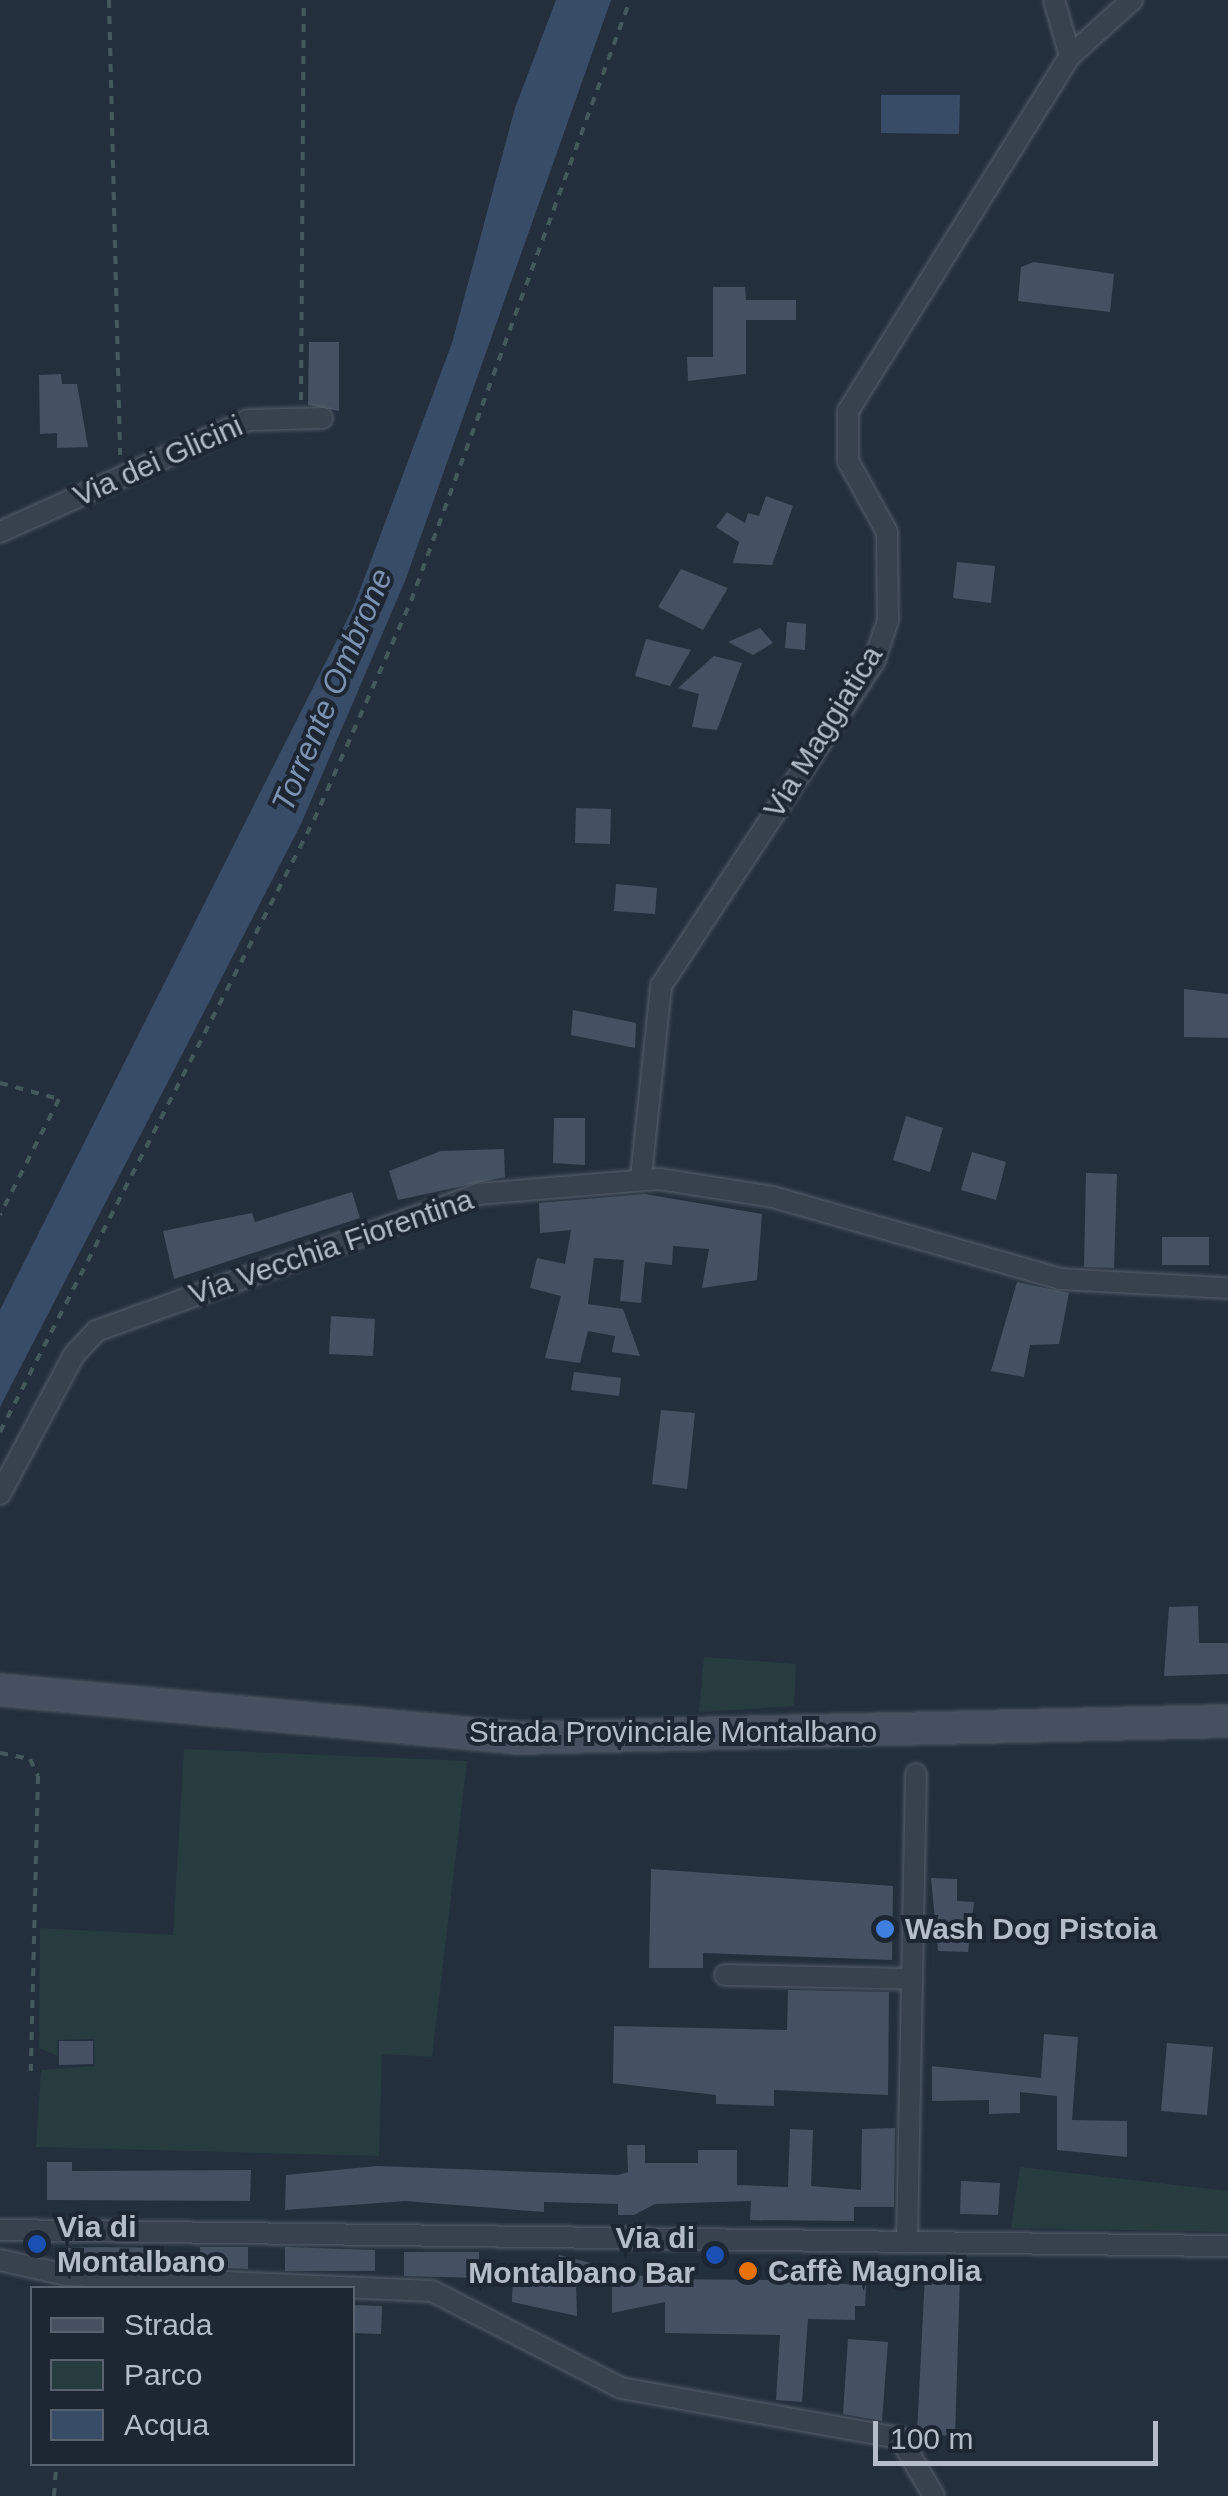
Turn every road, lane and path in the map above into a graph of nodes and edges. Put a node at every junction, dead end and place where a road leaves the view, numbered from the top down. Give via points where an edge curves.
1 (108, 0) edge
2 (304, 0) edge
3 (630, 0) edge
4 (1054, 0) edge
5 (1132, 0) edge
6 (1070, 56) junction
7 (311, 417) joint
8 (120, 476) junction
9 (0, 532) edge
10 (0, 1084) edge
11 (641, 1177) junction
12 (0, 1215) edge
13 (1228, 1288) edge
14 (0, 1432) edge
15 (0, 1494) edge
16 (0, 1690) edge
17 (1228, 1722) edge
18 (0, 1753) edge
19 (916, 1774) dead end
20 (725, 1975) dead end
21 (912, 1979) junction
22 (30, 2071) dead end
23 (0, 2230) edge
24 (907, 2240) junction
25 (1228, 2246) edge
26 (0, 2260) edge
27 (318, 2286) edge
28 (355, 2288) edge
29 (56, 2466) edge
30 (54, 2496) edge
31 (934, 2496) edge

1 - 8 path
2 - 7 path
3 - 14 path via 402,619 273,903
4 - 6 street
5 - 6 street, Via Maggiatica
6 - 11 street, Via Maggiatica via 848,411 848,462 886,532 888,620 874,662 661,986
7 - 8 street, Via dei Glicini via 248,420
8 - 9 street, Via dei Glicini
10 - 12 path via 59,1099
11 - 13 street, Via Vecchia Fiorentina via 773,1197 1060,1279
11 - 15 street, Via Vecchia Fiorentina via 437,1204 104,1326 74,1355
16 - 17 main road, Strada Provinciale Montalbano via 518,1738
18 - 22 path via 30,1759 38,1776
19 - 21 street
20 - 21 street
21 - 24 street
23 - 24 street
24 - 25 street
26 - 27 street via 66,2275
28 - 31 street via 432,2291 622,2388 900,2438
29 - 30 path

